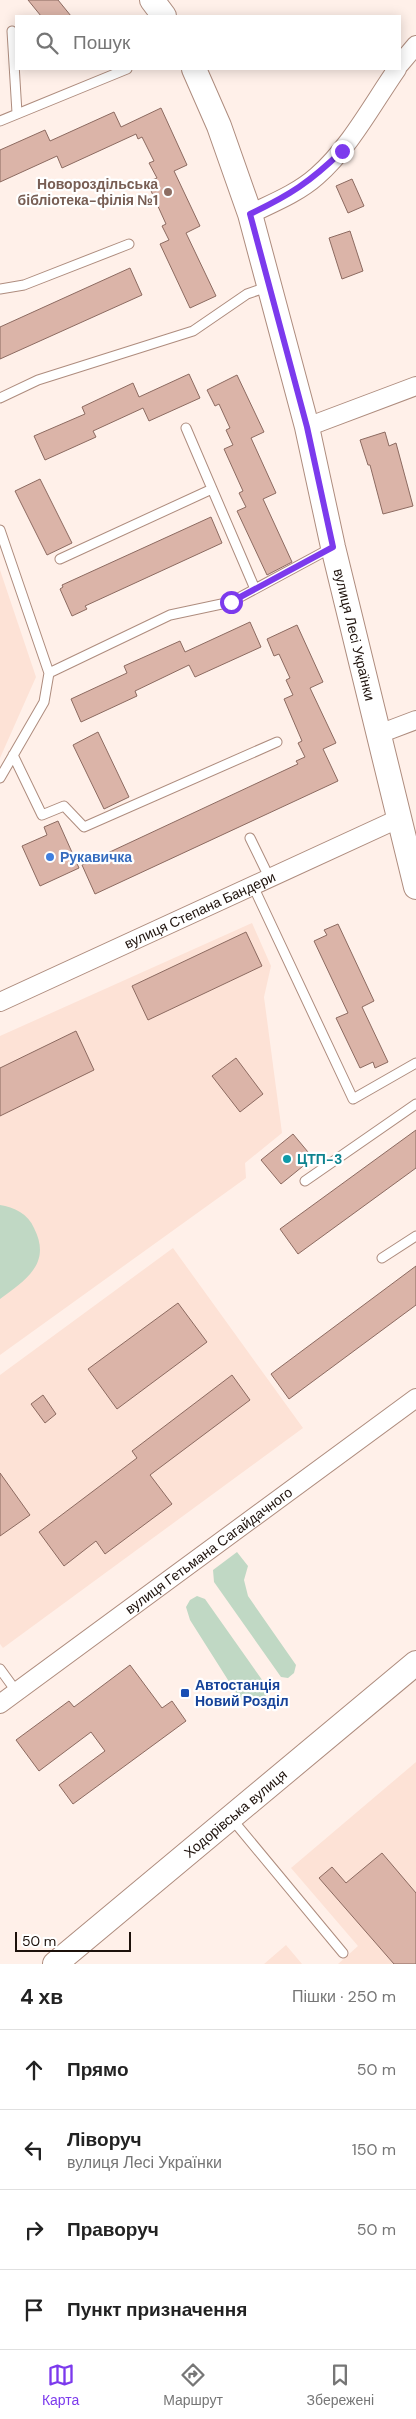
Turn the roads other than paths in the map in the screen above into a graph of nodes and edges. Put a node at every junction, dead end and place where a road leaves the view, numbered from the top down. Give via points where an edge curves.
1 (152, 0) edge
2 (163, 15) edge
3 (12, 31) dead end
4 (416, 45) edge
5 (401, 63) edge
6 (124, 70) edge
7 (194, 70) edge
8 (396, 70) edge
9 (17, 113) junction
10 (0, 120) edge
11 (250, 214) junction
12 (129, 244) dead end
13 (270, 286) junction
14 (0, 289) edge
15 (416, 386) edge
16 (0, 398) edge
17 (313, 425) junction
18 (186, 428) dead end
19 (212, 489) junction
20 (0, 530) edge
21 (333, 547) junction
22 (60, 559) dead end
23 (255, 589) junction
24 (48, 673) junction
25 (416, 720) edge
26 (383, 732) junction
27 (277, 742) dead end
28 (13, 755) junction
29 (0, 778) edge
30 (400, 818) junction
31 (250, 838) dead end
32 (270, 878) junction
33 (253, 886) junction
34 (416, 887) edge
35 (0, 1002) edge
36 (416, 1063) edge
37 (416, 1104) edge
38 (304, 1182) dead end
39 (416, 1236) edge
40 (382, 1258) dead end
41 (416, 1398) edge
42 (416, 1663) edge
43 (0, 1669) edge
44 (16, 1691) junction
45 (0, 1704) edge
46 (230, 1818) junction
47 (343, 1953) dead end
48 (55, 1964) edge

1 - 2 street
3 - 9 lane
4 - 5 street
6 - 9 lane
7 - 11 street, вулиця Лесі Українки via 219,126
8 - 11 street via 342,151 316,177 291,194
9 - 10 lane
11 - 13 street, вулиця Лесі Українки
12 - 14 lane via 24,286
13 - 16 lane via 247,294 193,331 38,380
13 - 17 street, вулиця Лесі Українки
15 - 17 street
17 - 21 street, вулиця Лесі Українки
18 - 19 lane
19 - 22 lane
19 - 23 lane
20 - 24 lane
21 - 23 lane
21 - 26 street, вулиця Лесі Українки
23 - 24 lane via 231,602 170,615
24 - 28 lane via 44,702
25 - 26 street
26 - 30 street, вулиця Лесі Українки
27 - 28 lane via 84,827 64,806 42,815
28 - 29 lane
30 - 32 street, вулиця Степана Бандери
30 - 34 street, вулиця Лесі Українки
31 - 32 lane
32 - 33 street, вулиця Степана Бандери
33 - 35 street, вулиця Степана Бандери
33 - 36 lane via 353,1099
37 - 38 lane
39 - 40 lane
41 - 44 street, вулиця Гетьмана Сагайдачного
42 - 46 street, Ходорівська вулиця
43 - 44 lane
44 - 45 street, вулиця Гетьмана Сагайдачного
46 - 47 lane
46 - 48 street, Ходорівська вулиця

